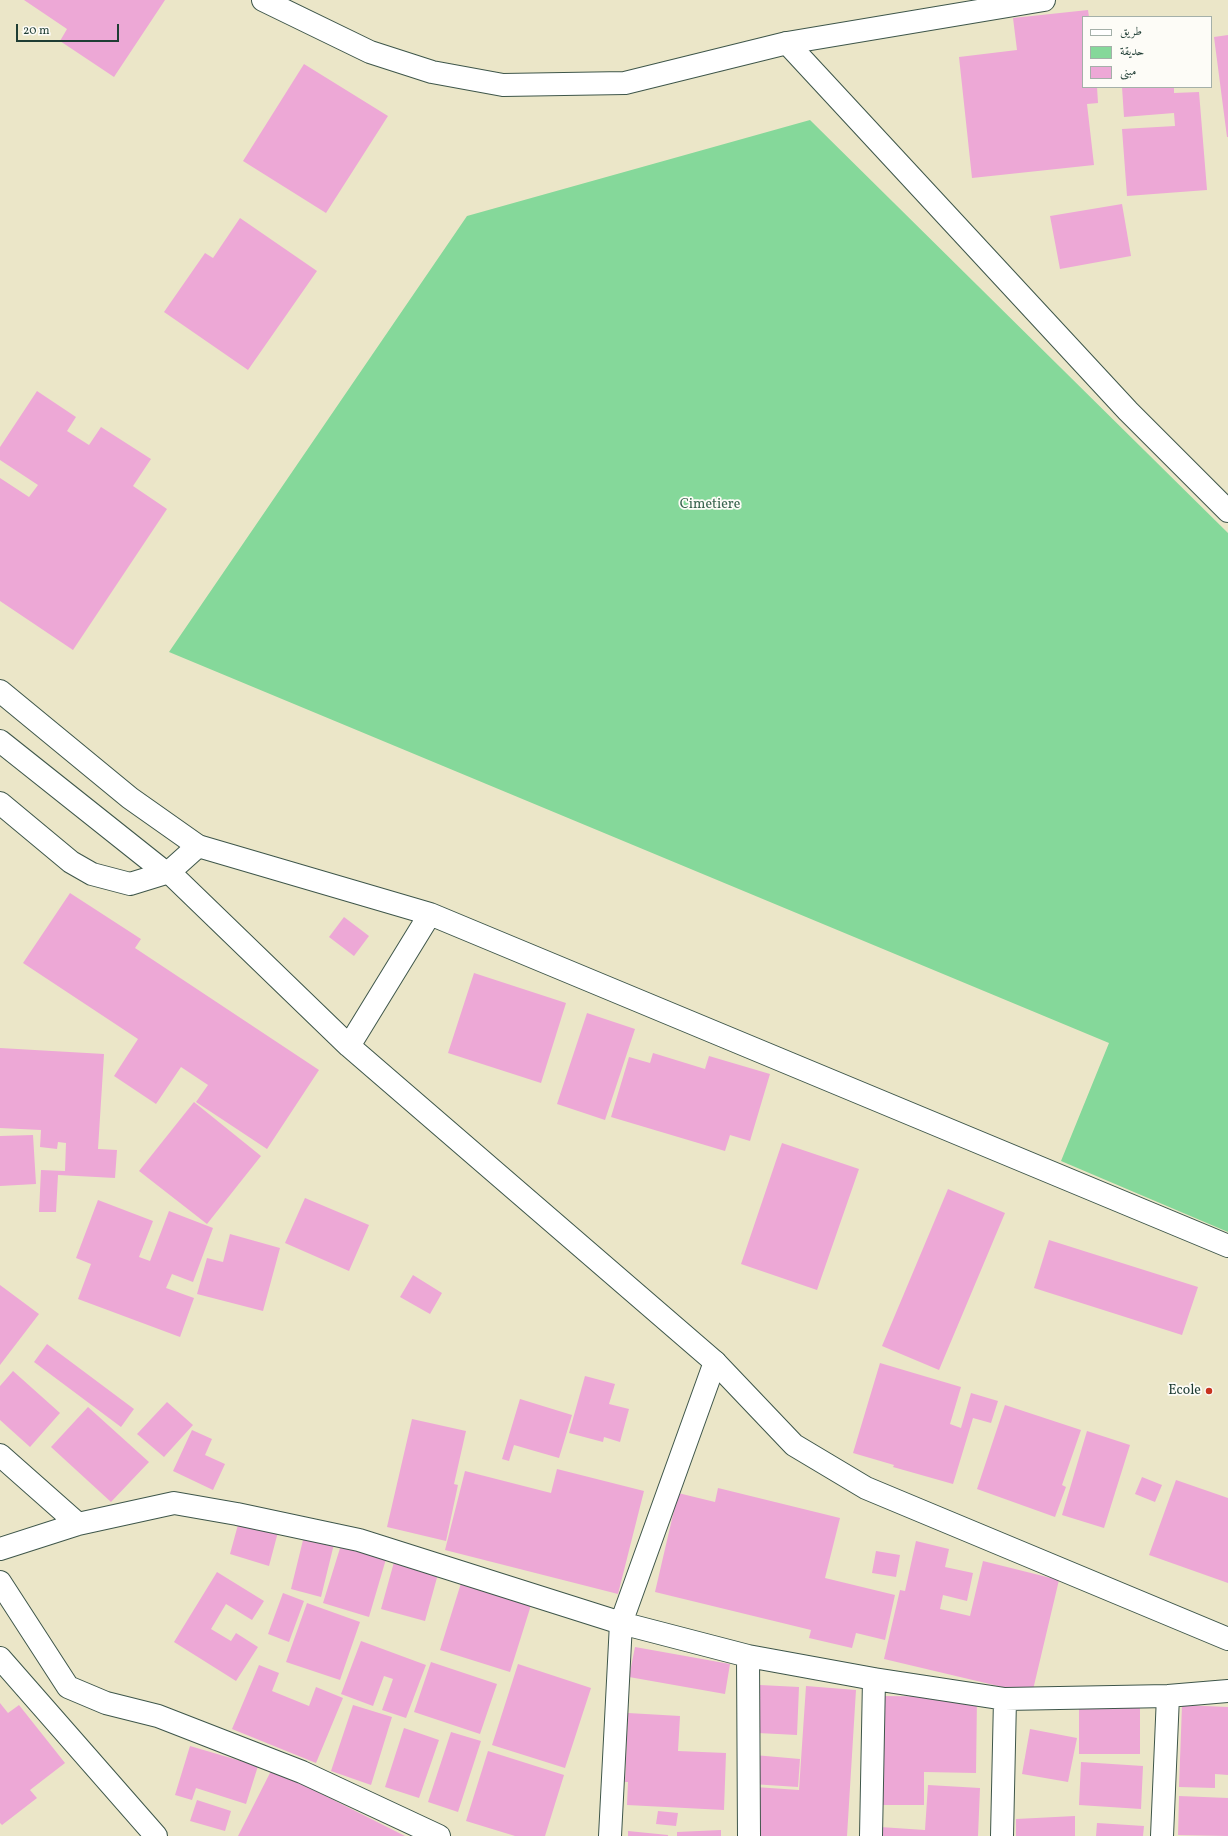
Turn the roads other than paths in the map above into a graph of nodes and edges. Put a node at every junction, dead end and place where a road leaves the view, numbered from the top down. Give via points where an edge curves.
1 (263, 0) edge
2 (1044, 0) edge
3 (787, 43) junction
4 (1228, 511) edge
5 (0, 691) edge
6 (0, 741) edge
7 (0, 803) edge
8 (198, 846) junction
9 (169, 872) junction
10 (430, 914) junction
11 (349, 1046) junction
12 (1228, 1246) edge
13 (715, 1362) junction
14 (0, 1455) edge
15 (78, 1524) junction
16 (0, 1549) edge
17 (0, 1582) edge
18 (621, 1624) junction
19 (1228, 1640) edge
20 (748, 1656) junction
21 (0, 1658) edge
22 (874, 1679) junction
23 (1228, 1691) edge
24 (1168, 1696) junction
25 (1005, 1699) junction
26 (156, 1836) edge
27 (439, 1836) edge
28 (610, 1836) edge
29 (749, 1836) edge
30 (871, 1836) edge
31 (1002, 1836) edge
32 (1162, 1836) edge

1 - 3 street via 370,52 432,72 503,85 625,83
2 - 3 street
3 - 4 street via 1128,411
5 - 8 street via 130,798
6 - 9 street via 161,869
7 - 9 street via 71,862 92,874 130,884
8 - 9 street
8 - 10 street
9 - 11 street
10 - 11 street
10 - 12 street
11 - 13 street
13 - 18 street
13 - 19 street via 794,1445 866,1488
14 - 15 street
15 - 16 street
15 - 18 street via 174,1503 237,1514 359,1540
17 - 27 street via 68,1687 106,1703 158,1716 302,1772
18 - 20 street
18 - 28 street
20 - 22 street
20 - 29 street
21 - 26 street
22 - 25 street
22 - 30 street
23 - 24 street
24 - 25 street
24 - 32 street
25 - 31 street

